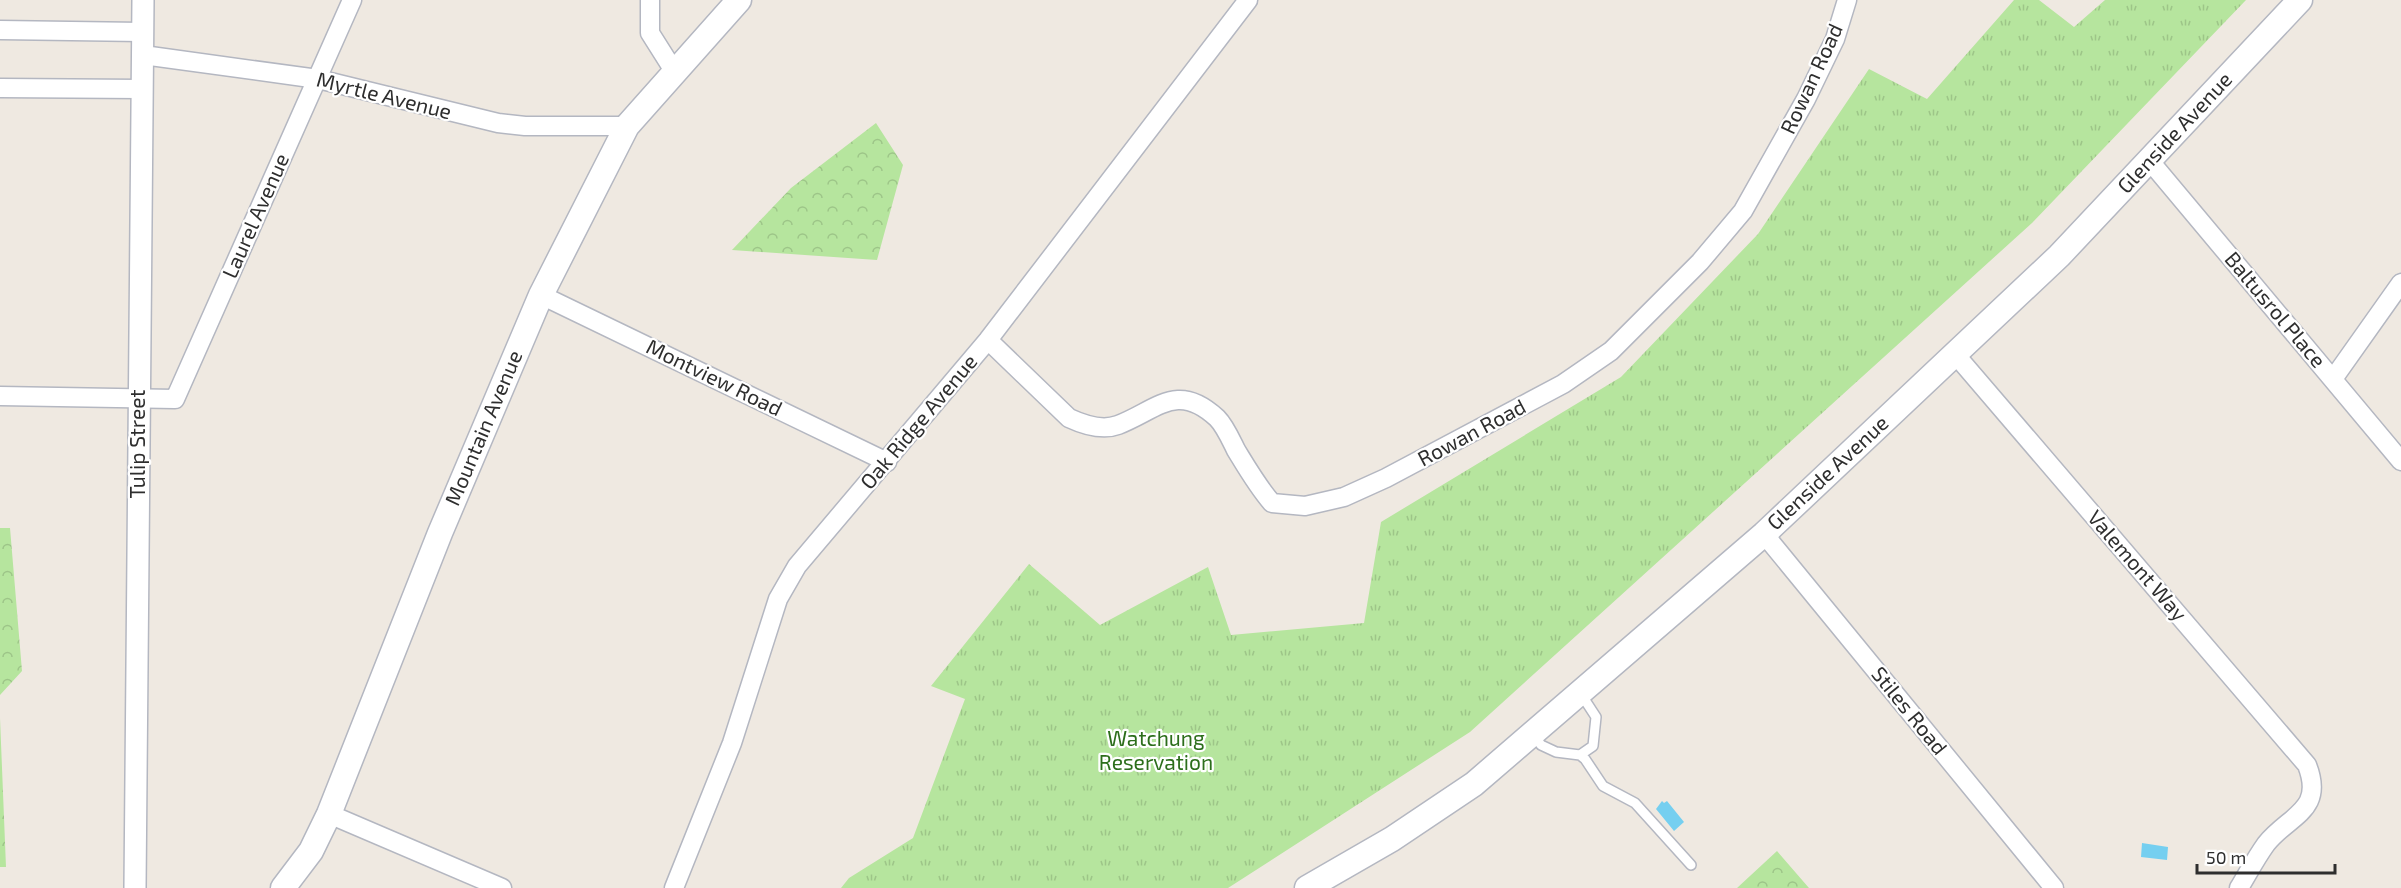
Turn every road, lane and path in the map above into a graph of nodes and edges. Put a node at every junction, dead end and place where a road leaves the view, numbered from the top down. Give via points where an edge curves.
1 (143, 0) edge
2 (352, 0) edge
3 (650, 0) edge
4 (739, 0) edge
5 (1248, 0) edge
6 (1847, 0) edge
7 (2300, 0) edge
8 (0, 30) edge
9 (142, 32) junction
10 (143, 55) junction
11 (674, 71) junction
12 (318, 79) junction
13 (0, 88) edge
14 (142, 89) junction
15 (627, 126) junction
16 (2149, 160) junction
17 (2401, 283) edge
18 (541, 295) junction
19 (988, 340) junction
20 (1955, 354) junction
21 (2333, 379) junction
22 (0, 396) edge
23 (138, 399) junction
24 (2401, 461) edge
25 (887, 462) junction
26 (1764, 534) junction
27 (1580, 692) junction
28 (1533, 733) junction
29 (1580, 755) junction
30 (329, 814) junction
31 (1691, 865) dead end
32 (135, 888) edge
33 (283, 888) edge
34 (502, 888) edge
35 (674, 888) edge
36 (1307, 888) edge
37 (2054, 888) edge
38 (2239, 888) edge

1 - 9 street, Tulip Street
2 - 12 street, Laurel Avenue
3 - 11 street via 650,33
4 - 11 main road, Mountain Avenue
5 - 19 street, Oak Ridge Avenue
6 - 19 street, Rowan Road via 1835,39 1806,99 1743,211 1645,320 1611,351 1563,384 1344,497 1305,506 1272,503 1218,419 1198,405 1178,398 1116,426 1084,425 1069,418
7 - 16 main road, Glenside Avenue
8 - 9 street
9 - 10 street, Tulip Street
10 - 12 street, Myrtle Avenue
10 - 14 street, Tulip Street
11 - 15 main road, Mountain Avenue
12 - 15 street, Myrtle Avenue via 498,123
12 - 23 street, Laurel Avenue via 175,399
13 - 14 street
14 - 23 street, Tulip Street
15 - 18 main road, Mountain Avenue
16 - 20 main road, Glenside Avenue via 2059,256
16 - 21 street, Baltusrol Place
17 - 21 street
18 - 25 street, Montview Road
18 - 30 main road, Mountain Avenue via 440,532
19 - 25 street, Oak Ridge Avenue
20 - 26 main road, Glenside Avenue
20 - 38 street, Valemont Way via 2303,759 2312,782 2310,800 2268,842
21 - 24 street, Baltusrol Place
22 - 23 street
23 - 32 street, Tulip Street
25 - 35 street, Oak Ridge Avenue via 796,566 778,599 732,743
26 - 27 main road, Glenside Avenue
26 - 37 street, Stiles Road
27 - 28 main road, Glenside Avenue
27 - 29 lane via 1596,717 1593,746
28 - 29 lane via 1541,745 1556,752
28 - 36 main road, Glenside Avenue via 1436,811
29 - 31 lane via 1603,786 1635,803
30 - 33 main road, Mountain Avenue via 311,851
30 - 34 street

